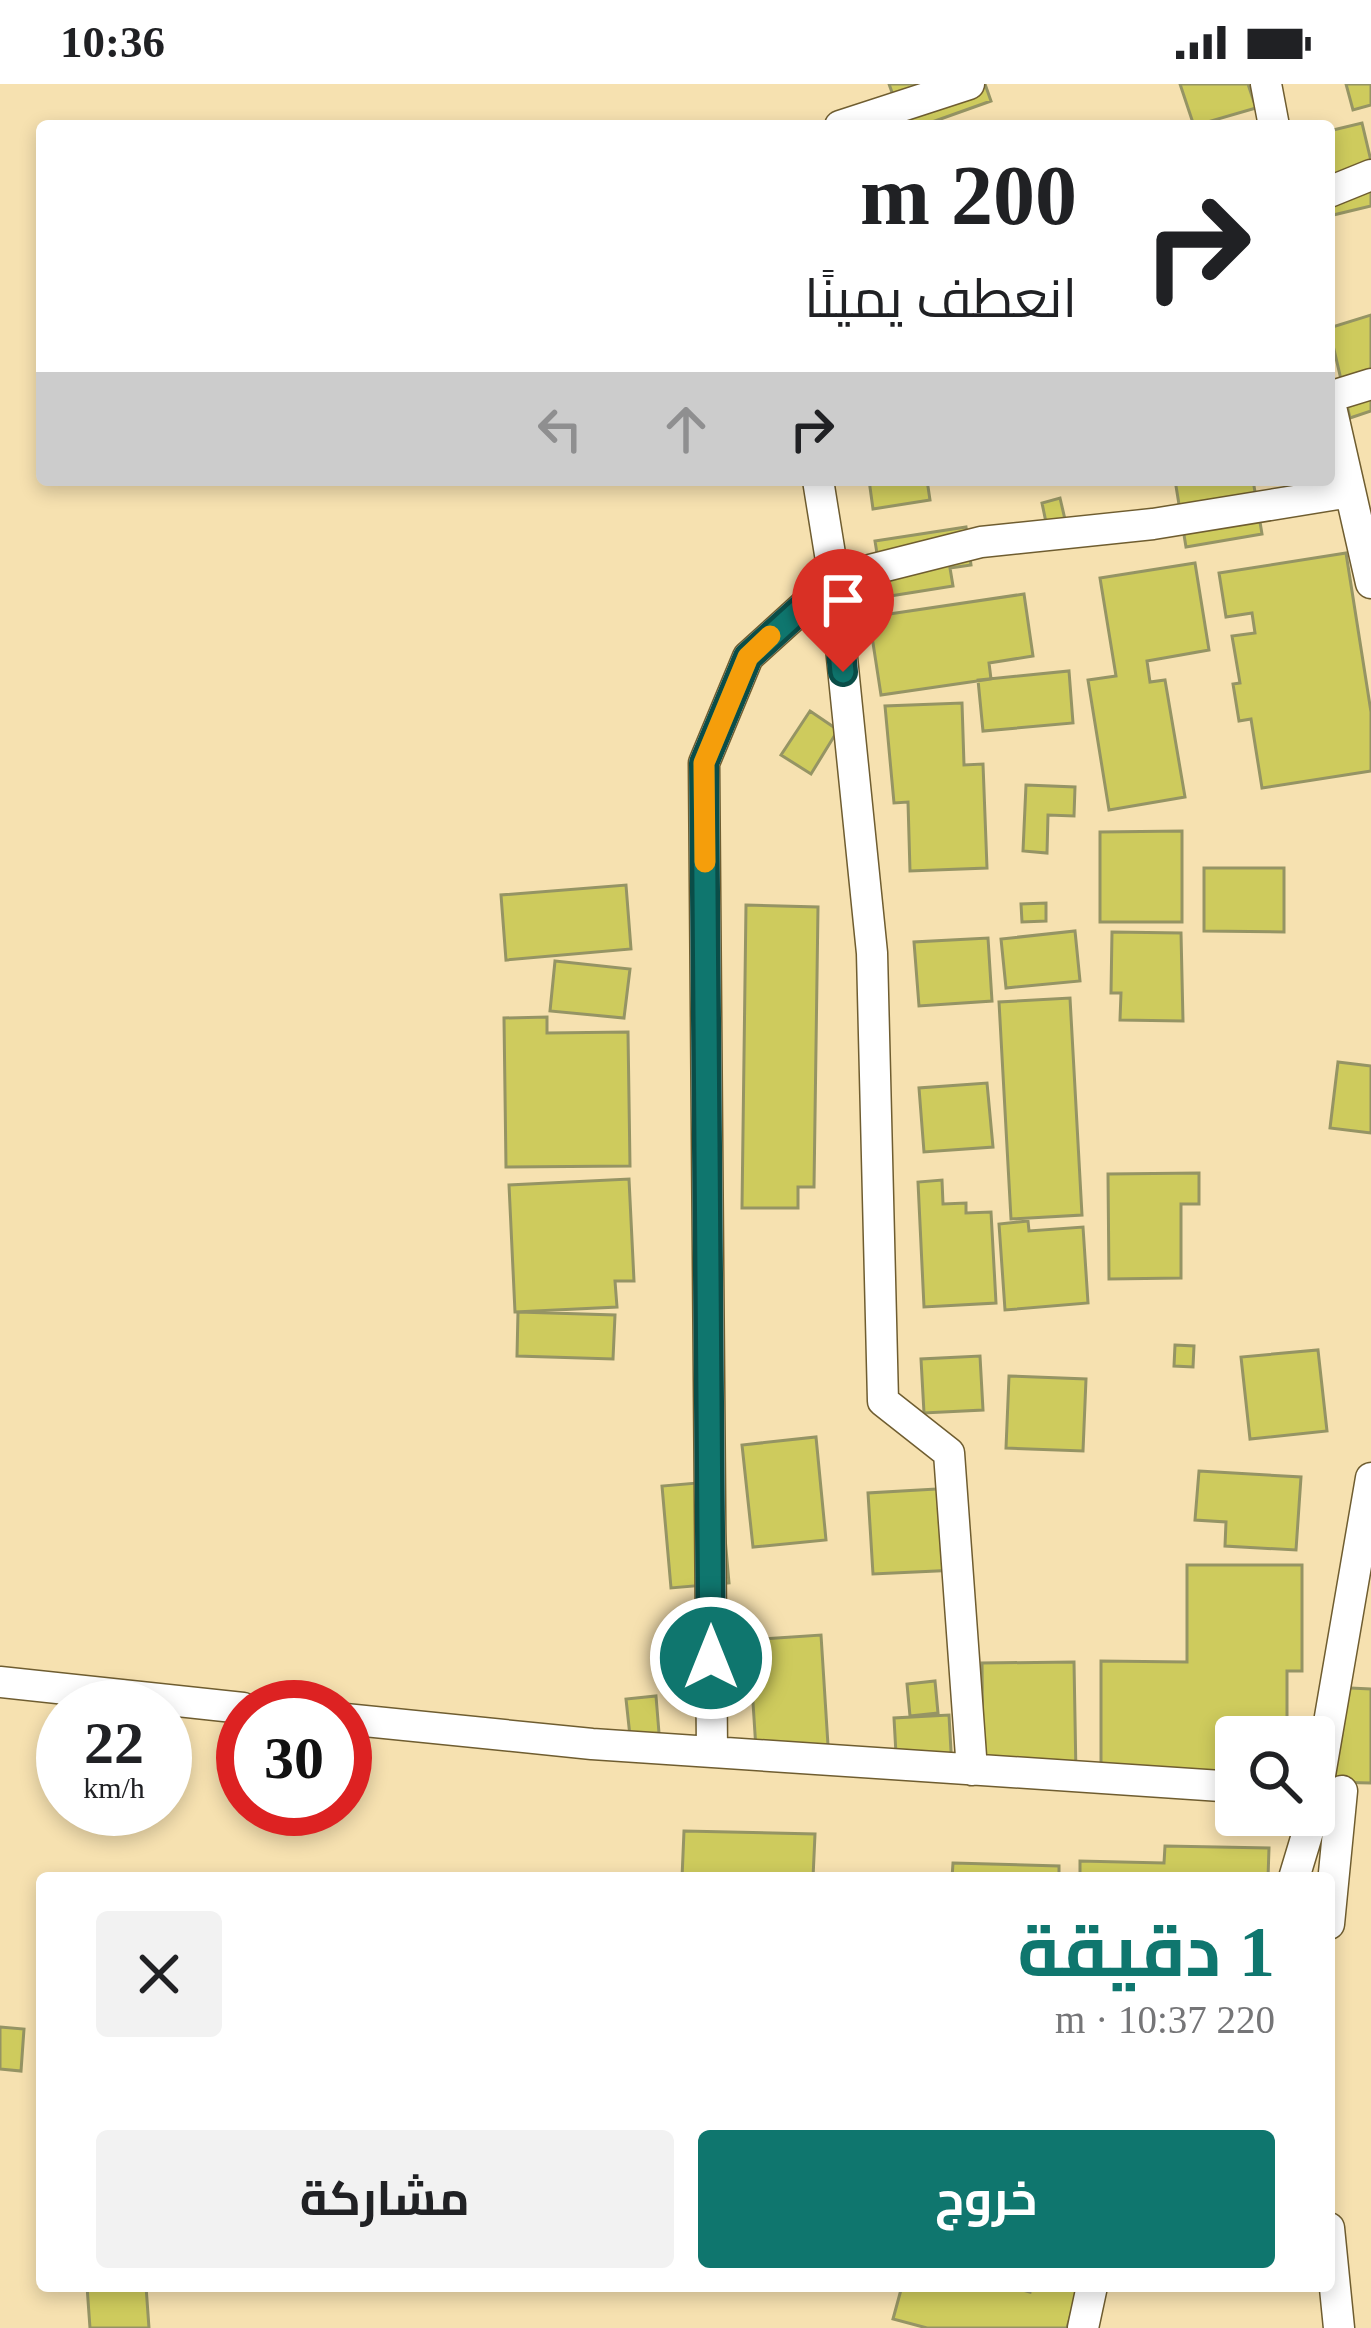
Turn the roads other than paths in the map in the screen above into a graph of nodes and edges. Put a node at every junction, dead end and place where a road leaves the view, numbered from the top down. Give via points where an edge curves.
1 (969, 84) edge
2 (1266, 84) edge
3 (858, 120) edge
4 (1273, 120) edge
5 (1371, 175) edge
6 (1335, 190) edge
7 (1371, 384) edge
8 (1335, 396) edge
9 (1335, 424) edge
10 (819, 486) edge
11 (1351, 492) junction
12 (1369, 566) edge
13 (834, 579) junction
14 (1371, 1478) edge
15 (0, 1682) edge
16 (216, 1705) edge
17 (372, 1721) edge
18 (1335, 1745) edge
19 (712, 1752) junction
20 (972, 1770) junction
21 (1215, 1786) edge
22 (1312, 1836) edge
23 (1328, 1836) edge
24 (1297, 1872) edge
25 (1329, 1872) edge
26 (1335, 2288) edge
27 (1091, 2292) edge
28 (1083, 2328) edge
29 (1339, 2328) edge

1 - 3 street
2 - 4 street
5 - 6 street
7 - 8 street
9 - 11 street
10 - 13 street
11 - 12 street
11 - 13 street via 981,542
13 - 19 street via 748,657 704,763
13 - 20 street via 872,953 883,1401 949,1453
14 - 18 street
15 - 16 street
17 - 19 street
19 - 20 street
20 - 21 street
22 - 24 street
23 - 25 street
26 - 29 street
27 - 28 street

